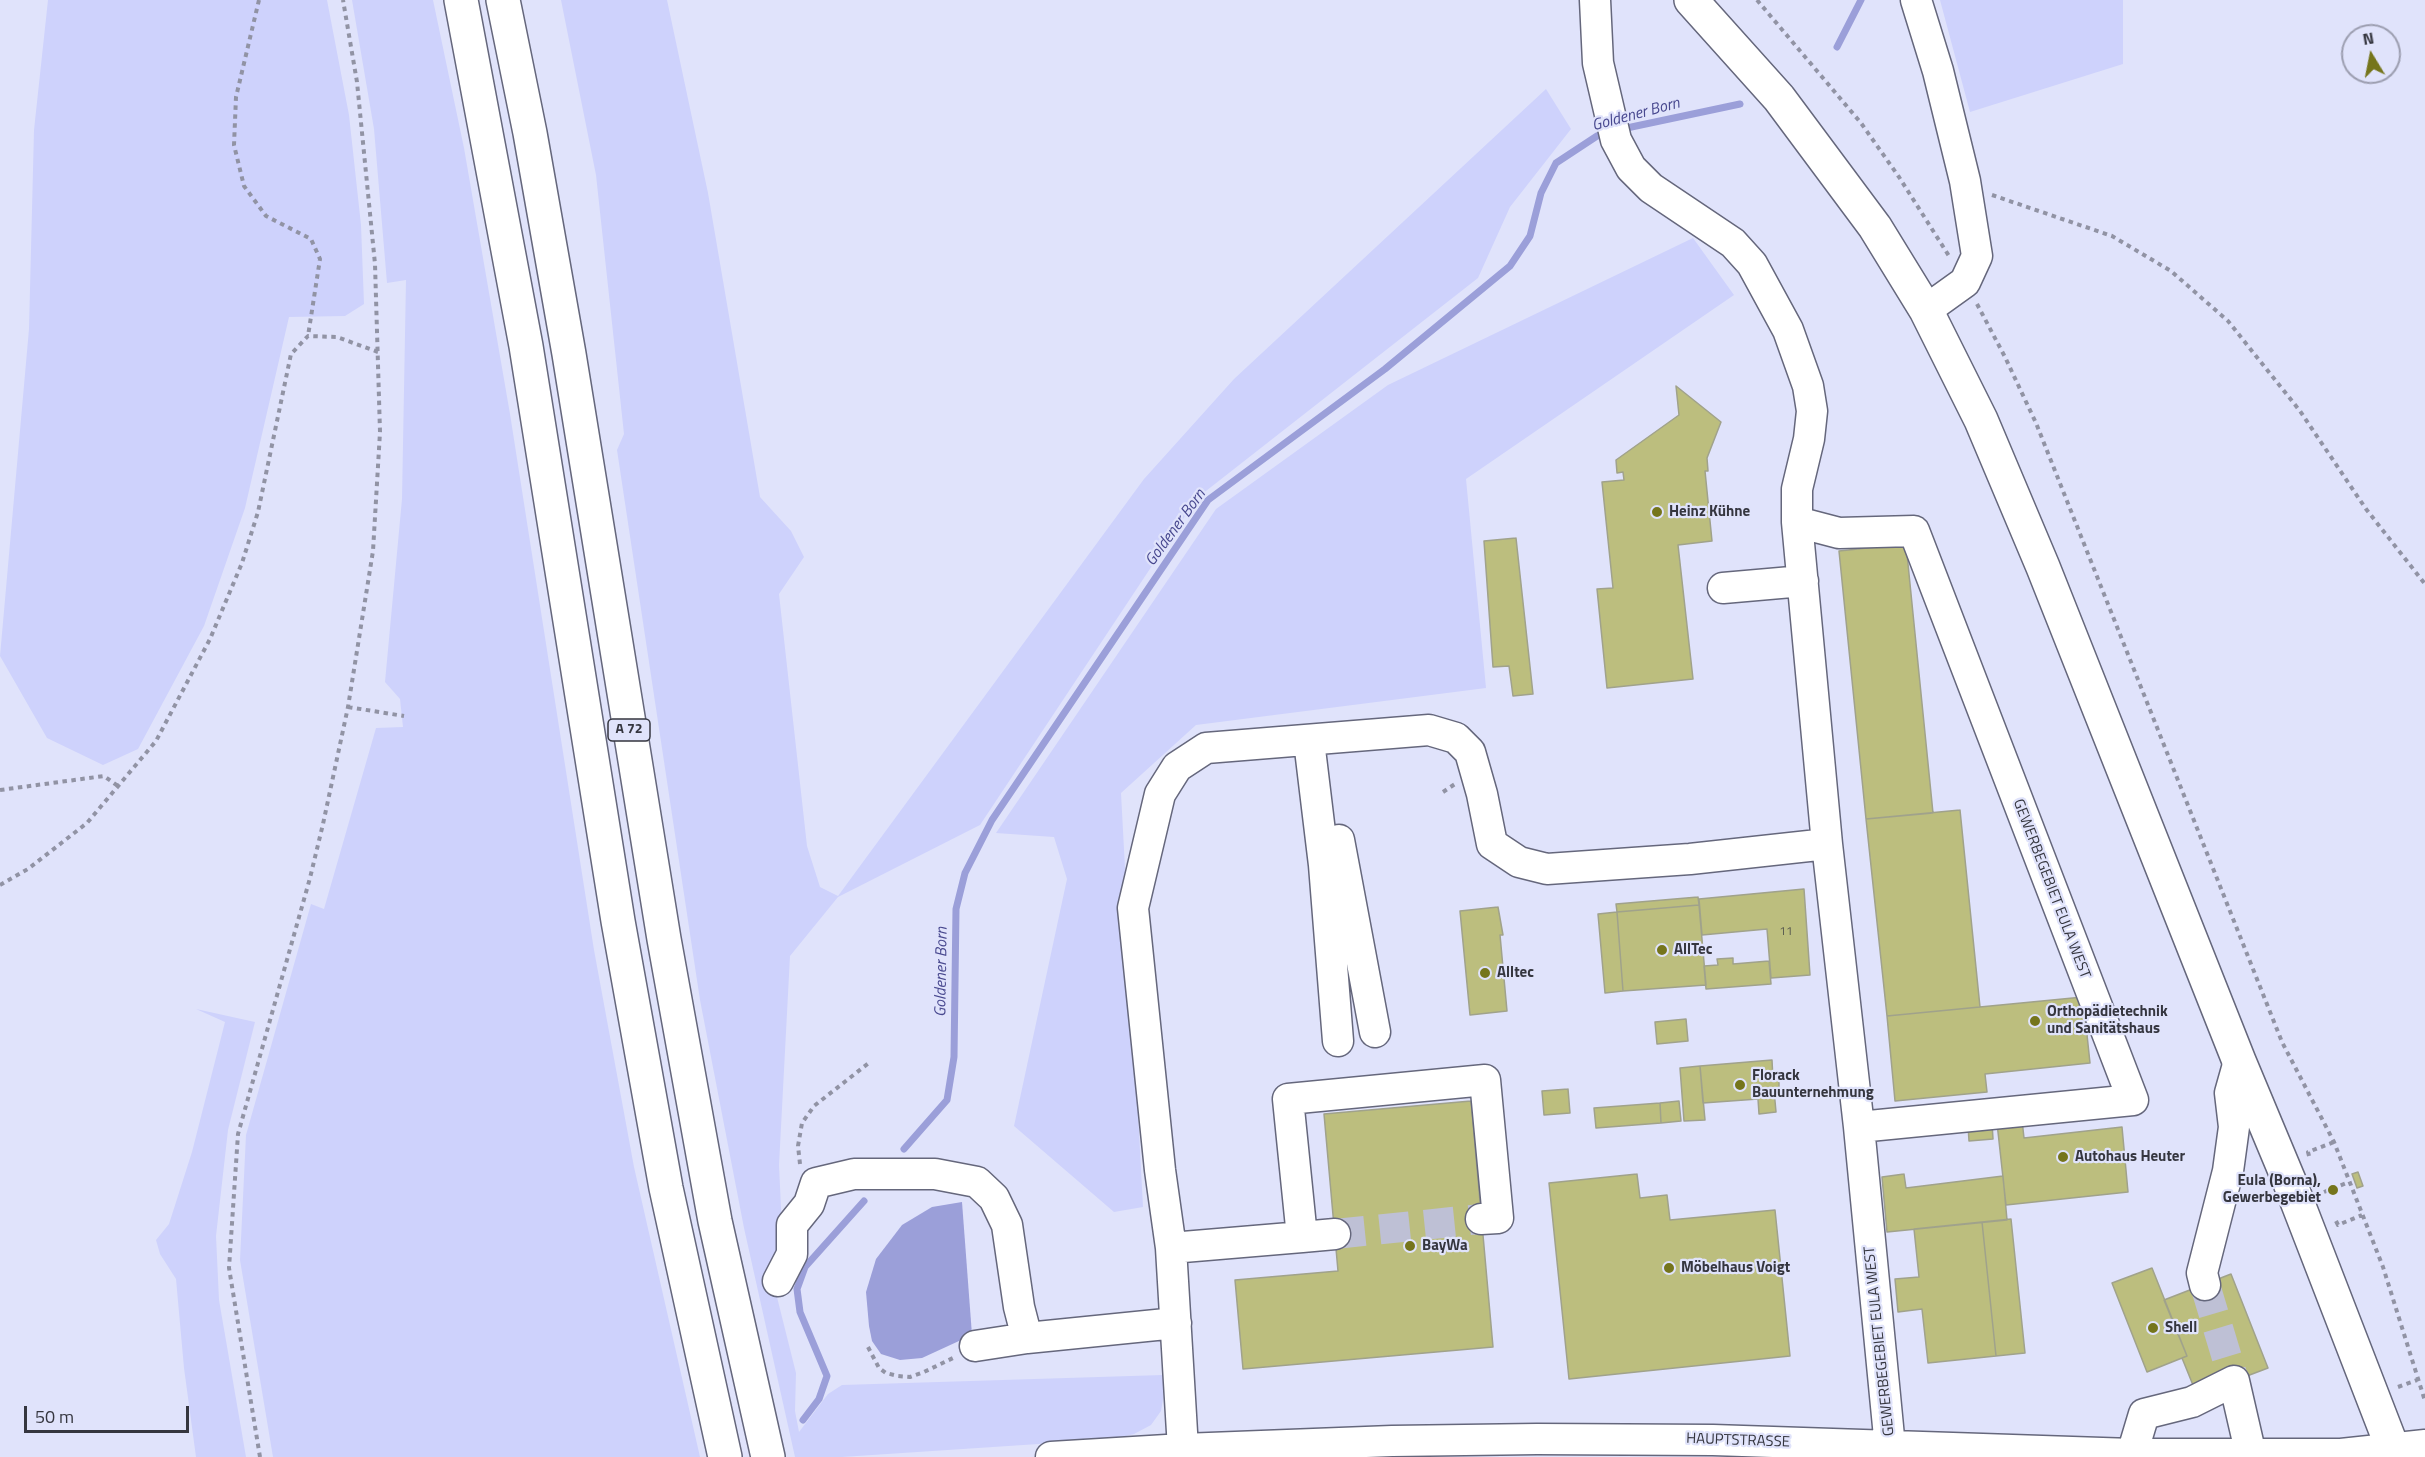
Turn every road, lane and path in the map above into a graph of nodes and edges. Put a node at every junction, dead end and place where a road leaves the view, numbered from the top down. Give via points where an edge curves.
1 (259, 0) edge
2 (343, 0) edge
3 (461, 0) edge
4 (503, 0) edge
5 (1595, 0) edge
6 (1691, 0) edge
7 (1757, 0) edge
8 (1916, 0) edge
9 (1965, 181) junction
10 (1965, 282) junction
11 (1926, 310) junction
12 (308, 336) junction
13 (378, 352) junction
14 (1797, 522) junction
15 (1803, 581) junction
16 (2425, 584) edge
17 (1723, 588) dead end
18 (348, 707) junction
19 (404, 716) dead end
20 (1320, 740) junction
21 (118, 786) junction
22 (0, 790) edge
23 (1827, 844) junction
24 (0, 885) edge
25 (1375, 1032) dead end
26 (1338, 1041) dead end
27 (2239, 1061) junction
28 (870, 1062) dead end
29 (1859, 1127) junction
30 (2334, 1142) junction
31 (2308, 1152) dead end
32 (2349, 1182) junction
33 (816, 1183) junction
34 (2324, 1191) dead end
35 (2363, 1215) junction
36 (1482, 1219) tunnel mouth
37 (2338, 1226) dead end
38 (1335, 1234) tunnel mouth
39 (1302, 1237) junction
40 (1171, 1248) junction
41 (778, 1281) dead end
42 (2205, 1285) tunnel mouth
43 (1176, 1323) junction
44 (1027, 1338) junction
45 (868, 1347) dead end
46 (975, 1347) joint
47 (2425, 1401) edge
48 (2425, 1445) edge
49 (1890, 1447) junction
50 (1536, 1448) edge
51 (1183, 1449) junction
52 (2395, 1453) edge
53 (2132, 1454) junction
54 (2252, 1455) junction
55 (260, 1457) edge
56 (725, 1457) edge
57 (768, 1457) edge
58 (1051, 1457) edge

1 - 12 path via 236,97 234,145 244,186 266,216 311,239 320,259
2 - 13 path via 357,82 375,264
3 - 56 main road, A 72 via 526,346 618,921 666,1188
4 - 57 main road, A 72 via 569,354 714,1221
5 - 14 street, GEWERBEGEBIET EULA WEST via 1598,63 1613,131 1631,168 1651,188 1733,243 1752,264 1788,330 1812,411 1797,489
6 - 11 main road via 1779,98 1828,162 1875,227
7 - 10 path via 1861,123
8 - 9 street
9 - 10 street via 1977,256
9 - 16 path via 1986,194 2112,236 2171,271 2228,321 2300,411 2366,509
10 - 11 street
10 - 30 path via 2036,423 2282,1041
11 - 27 main road via 1981,420 2043,567
12 - 13 path via 337,337
12 - 21 path via 291,354 258,512 242,563 210,639 156,741
13 - 18 path via 380,432 373,551
14 - 15 street, GEWERBEGEBIET EULA WEST
14 - 29 street, GEWERBEGEBIET EULA WEST via 1839,533 1914,531 2133,1100
15 - 17 street
15 - 23 street, GEWERBEGEBIET EULA WEST
18 - 19 path
18 - 55 path via 310,878 238,1134 230,1268
20 - 23 street via 1429,730 1456,738 1470,752 1492,844 1519,862 1547,869
20 - 25 street via 1331,778 1340,854
20 - 26 street via 1323,865
20 - 40 street via 1206,748 1177,767 1160,794 1133,908
21 - 22 path via 104,776
21 - 24 path via 87,822 28,869
23 - 29 street, GEWERBEGEBIET EULA WEST
27 - 42 street via 2230,1093 2234,1127 2228,1171 2202,1273
27 - 52 main road
28 - 33 path via 814,1106 802,1123 798,1146 801,1166
29 - 49 street, GEWERBEGEBIET EULA WEST
30 - 31 path
30 - 32 path
32 - 34 path
32 - 35 path
33 - 41 street via 809,1204 792,1225 792,1254
33 - 44 street via 854,1174 936,1174 977,1182 994,1198 1007,1225
35 - 37 path
35 - 47 path
36 - 39 street via 1498,1218 1485,1080 1288,1099
38 - 39 street
39 - 40 street
40 - 43 street
43 - 44 street
43 - 51 street
44 - 46 street
45 - 46 path via 886,1373 910,1377
48 - 52 street, HAUPTSTRASSE
49 - 50 street, HAUPTSTRASSE via 1713,1440
49 - 53 street, HAUPTSTRASSE
50 - 51 street, HAUPTSTRASSE via 1392,1441
51 - 58 street, HAUPTSTRASSE
52 - 54 street, HAUPTSTRASSE
53 - 54 street, HAUPTSTRASSE
53 - 54 street via 2144,1414 2192,1402 2234,1381

